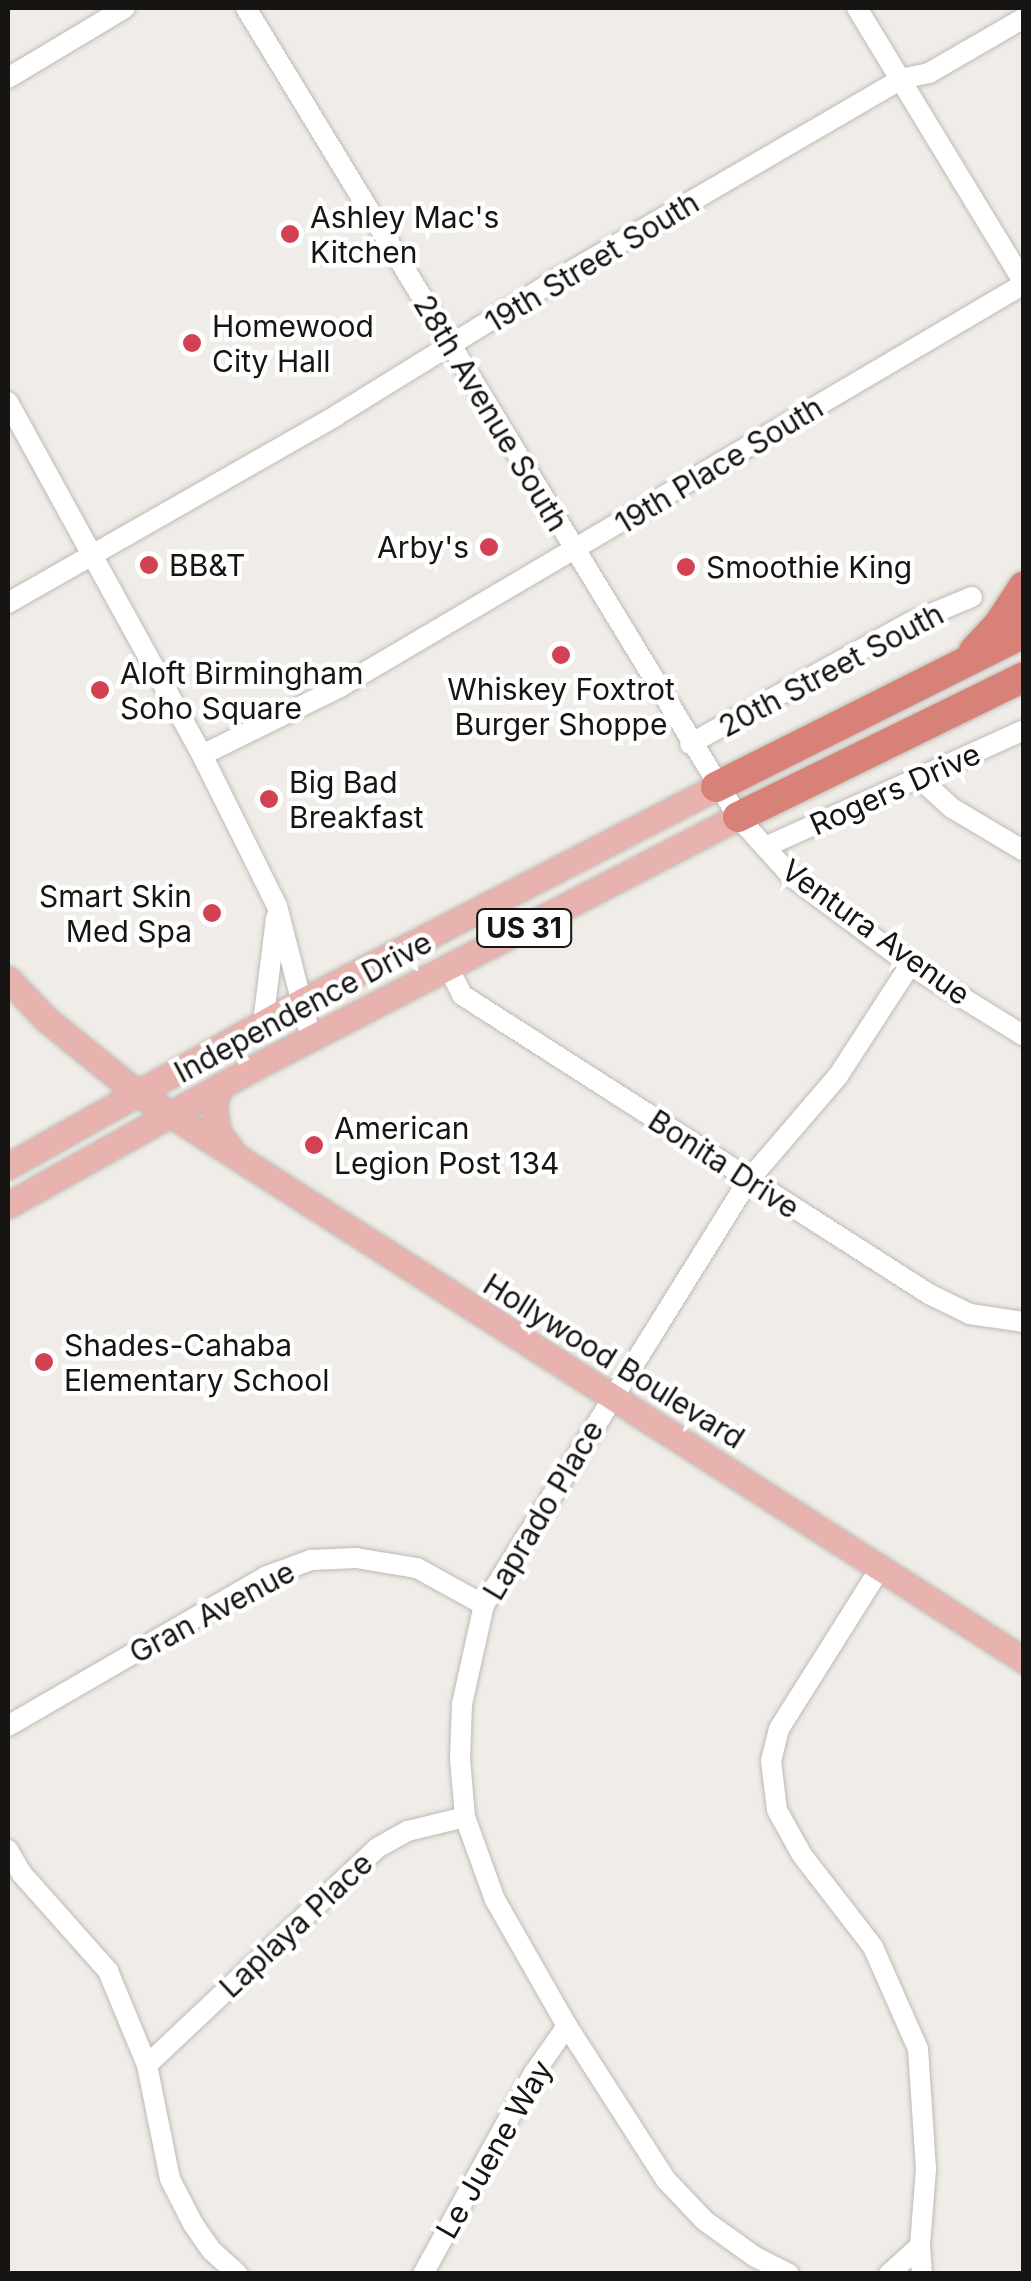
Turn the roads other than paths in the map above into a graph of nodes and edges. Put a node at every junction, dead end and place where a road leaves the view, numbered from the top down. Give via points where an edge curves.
1 (125, 8) edge
2 (246, 8) edge
3 (857, 8) edge
4 (1024, 18) edge
5 (8, 78) edge
6 (900, 79) junction
7 (1024, 283) edge
8 (452, 345) junction
9 (8, 402) edge
10 (573, 551) junction
11 (92, 554) junction
12 (1024, 586) edge
13 (972, 597) dead end
14 (8, 604) edge
15 (1024, 633) edge
16 (960, 666) junction
17 (1024, 676) edge
18 (1024, 689) edge
19 (990, 694) junction
20 (1024, 730) edge
21 (690, 744) junction
22 (202, 755) junction
23 (918, 778) junction
24 (716, 787) junction
25 (738, 817) junction
26 (765, 847) junction
27 (1024, 852) edge
28 (278, 906) junction
29 (910, 964) junction
30 (448, 967) junction
31 (10, 988) edge
32 (304, 1000) junction
33 (264, 1023) junction
34 (1024, 1036) edge
35 (311, 1038) junction
36 (220, 1086) junction
37 (137, 1093) junction
38 (170, 1115) junction
39 (242, 1162) junction
40 (8, 1166) edge
41 (748, 1181) junction
42 (8, 1204) edge
43 (1024, 1322) edge
44 (612, 1396) junction
45 (879, 1570) junction
46 (484, 1604) junction
47 (1024, 1660) edge
48 (8, 1726) edge
49 (465, 1817) junction
50 (8, 1850) edge
51 (567, 2026) junction
52 (147, 2065) junction
53 (920, 2246) junction
54 (749, 2265) edge
55 (238, 2274) edge
56 (424, 2274) edge
57 (790, 2274) edge
58 (889, 2274) edge
59 (922, 2274) edge

1 - 5 street
2 - 8 street, 28th Avenue South
3 - 6 street
4 - 6 street, 19th Street South via 928,74
6 - 7 street
6 - 8 street, 19th Street South
7 - 10 street, 19th Place South
8 - 10 street, 28th Avenue South
8 - 11 street, 19th Street South
9 - 11 street
10 - 21 street, 28th Avenue South
10 - 22 street, 19th Place South via 340,686
11 - 14 street, 19th Street South
11 - 22 street
12 - 16 highway
13 - 21 street, 20th Street South via 909,623
15 - 16 highway, US 31
16 - 24 highway, US 31
17 - 19 highway, US 31
18 - 19 highway
19 - 25 highway, US 31
20 - 23 street, Rogers Drive
21 - 24 street, 28th Avenue South
22 - 28 street
23 - 26 street, Rogers Drive
23 - 27 street via 952,808
24 - 25 street, 28th Avenue South
24 - 32 main road, Independence Drive / US 31
25 - 26 street, Ventura Avenue
25 - 30 main road, Independence Drive / US 31
26 - 29 street, Ventura Avenue via 792,877
28 - 32 street
28 - 33 street
29 - 34 street, Ventura Avenue
29 - 41 street, Laprado Place via 838,1076
30 - 35 main road, Independence Drive / US 31
30 - 41 street, Bonita Drive via 462,995
31 - 37 main road, Hollywood Boulevard
32 - 33 main road, Independence Drive / US 31
32 - 35 street
33 - 37 main road, Independence Drive / US 31
35 - 36 main road, Independence Drive / US 31
36 - 38 main road, Independence Drive / US 31
36 - 39 main road via 214,1104 218,1132
37 - 38 main road, Hollywood Boulevard
37 - 40 main road, Independence Drive / US 31
38 - 39 main road, Hollywood Boulevard
38 - 42 main road, Independence Drive / US 31
39 - 44 main road, Hollywood Boulevard
41 - 43 street, Bonita Drive via 928,1294 970,1314
41 - 44 street, Laprado Place
44 - 45 main road, Hollywood Boulevard
44 - 46 street, Laprado Place
45 - 47 main road, Hollywood Boulevard
45 - 53 street via 779,1729 771,1761 777,1810 802,1855 873,1947 918,2049 926,2169
46 - 48 street, Gran Avenue via 416,1568 356,1558 311,1560 265,1576
46 - 49 street, Laprado Place via 462,1704
49 - 51 street, Laprado Place via 494,1900
49 - 52 street, Laplaya Place via 408,1831 378,1848
50 - 52 street via 108,1971
51 - 54 street, Laprado Place via 666,2180
51 - 56 street, Le Juene Way via 534,2072
52 - 55 street via 170,2180 202,2237
53 - 58 street
53 - 59 street
54 - 57 street, Laprado Place

